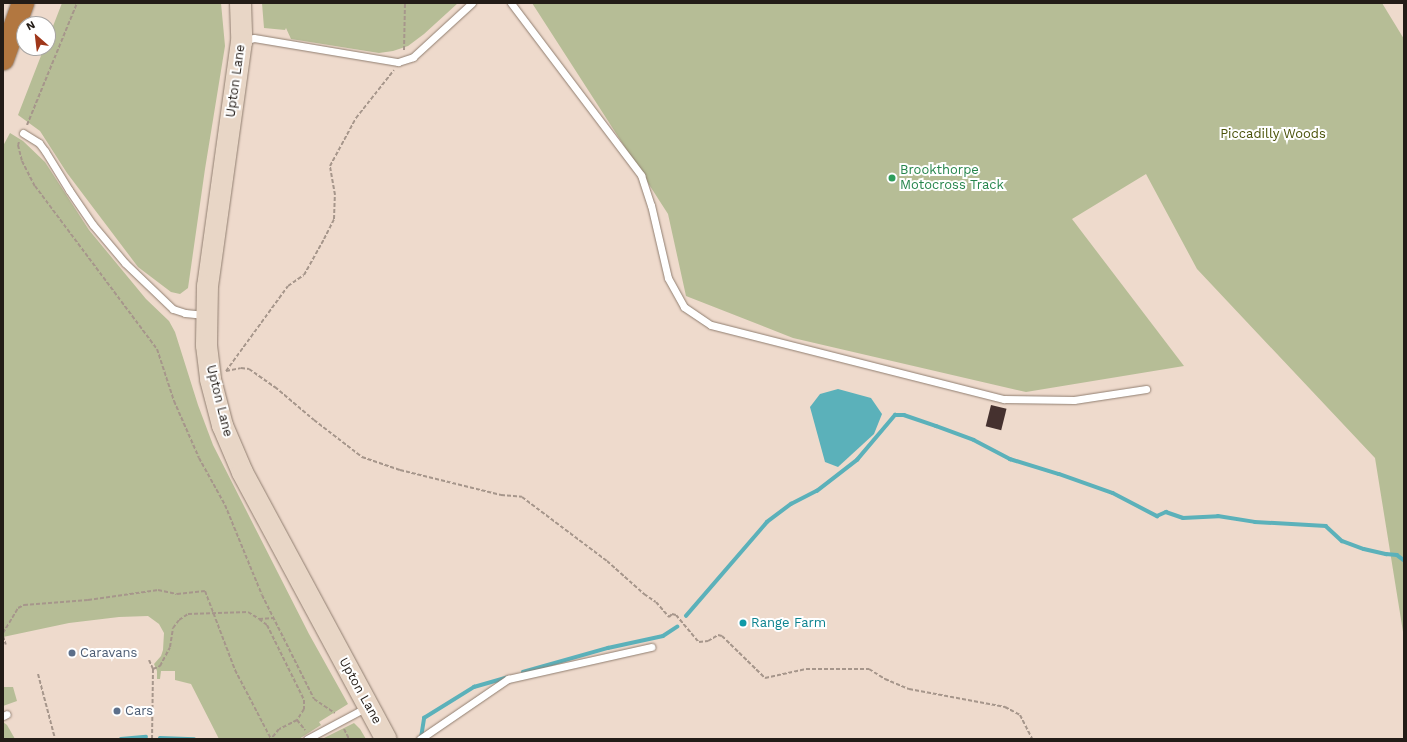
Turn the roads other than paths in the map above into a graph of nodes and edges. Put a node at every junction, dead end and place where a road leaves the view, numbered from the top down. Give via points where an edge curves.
1 (23, 3) edge
2 (240, 3) edge
3 (472, 3) edge
4 (512, 3) edge
5 (241, 41) junction
6 (3, 59) edge
7 (23, 133) road end
8 (206, 315) junction
9 (1146, 389) dead end
10 (650, 647) dead end
11 (369, 706) junction
12 (307, 739) edge
13 (386, 739) edge
14 (420, 739) edge

1 - 6 highway
2 - 5 street, Upton Lane
3 - 5 lane via 413,57 398,62 254,38
4 - 9 lane via 640,175 651,205 668,278 684,307 711,325 1004,399 1074,400
5 - 8 street, Upton Lane via 207,285
7 - 8 lane via 42,147 93,225 126,263 173,309
8 - 11 street, Upton Lane via 206,345 218,375 222,425 242,472
10 - 14 lane via 508,679
11 - 12 lane
11 - 13 street, Upton Lane

